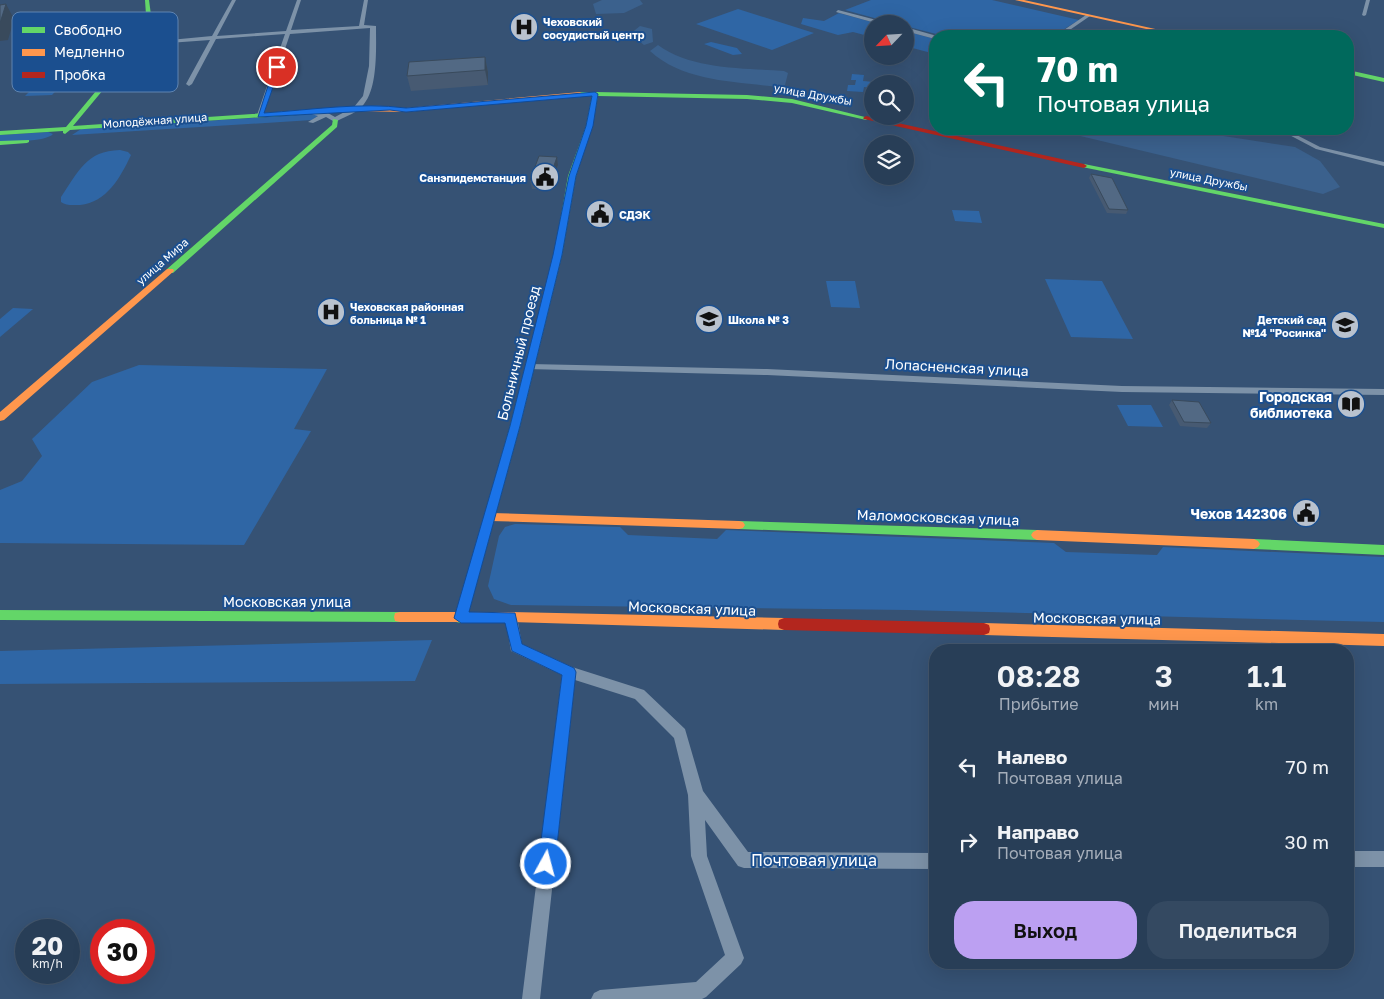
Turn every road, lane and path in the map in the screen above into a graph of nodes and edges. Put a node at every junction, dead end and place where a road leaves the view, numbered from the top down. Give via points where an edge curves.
1 (234, 0) edge
2 (299, 0) edge
3 (366, 0) edge
4 (1017, 0) edge
5 (1368, 0) edge
6 (838, 11) dead end
7 (1364, 15) dead end
8 (1088, 16) junction
9 (864, 18) edge
10 (361, 26) junction
11 (1067, 30) edge
12 (1155, 30) edge
13 (290, 31) junction
14 (914, 31) edge
15 (929, 35) edge
16 (214, 36) junction
17 (178, 39) edge
18 (1354, 73) edge
19 (1384, 80) edge
20 (189, 84) dead end
21 (99, 92) edge
22 (595, 94) junction
23 (353, 109) junction
24 (406, 110) junction
25 (260, 115) junction
26 (313, 116) junction
27 (335, 120) junction
28 (68, 128) junction
29 (929, 132) edge
30 (0, 133) edge
31 (942, 135) edge
32 (1293, 135) edge
33 (59, 139) junction
34 (0, 143) edge
35 (1384, 164) edge
36 (1384, 226) edge
37 (530, 367) junction
38 (1384, 392) edge
39 (0, 418) edge
40 (491, 517) junction
41 (1384, 550) edge
42 (0, 614) edge
43 (511, 617) junction
44 (461, 618) junction
45 (1384, 640) edge
46 (569, 672) junction
47 (696, 795) junction
48 (1354, 859) edge
49 (1384, 859) edge
50 (929, 861) edge
51 (531, 999) edge
52 (600, 999) edge

1 - 16 street
2 - 13 street
3 - 10 street
4 - 8 street
5 - 7 street
6 - 9 street
8 - 11 street
8 - 12 street
10 - 13 street
10 - 23 street via 373,26 374,49 362,103
13 - 16 street
13 - 25 street
14 - 15 street
16 - 17 street
16 - 20 street
18 - 19 street
21 - 28 street
22 - 24 street, улица Дружбы
22 - 29 street, улица Дружбы via 701,95 792,102
22 - 37 street, Больничный проезд via 590,126 572,176 558,255
23 - 24 street, улица Дружбы
23 - 26 street, Молодёжная улица
23 - 27 street
24 - 27 street, улица Дружбы via 380,118
25 - 26 street, Молодёжная улица
25 - 28 street, Молодёжная улица
26 - 27 street, Молодёжная улица
26 - 33 street, Молодёжная улица
27 - 39 street, улица Мира via 335,126 295,163
28 - 30 street, Молодёжная улица
28 - 33 street
31 - 36 street, улица Дружбы via 1128,176
32 - 35 street via 1318,148
33 - 34 street, Молодёжная улица
37 - 38 street, Лопасненская улица via 767,372 1122,389
37 - 40 street, Больничный проезд
40 - 41 street, Маломосковская улица
40 - 44 street, Больничный проезд
42 - 44 street, Московская улица
43 - 44 street, Московская улица
43 - 45 street, Московская улица
43 - 46 street, Почтовая улица via 516,647
46 - 47 street, Почтовая улица via 639,694 680,734
46 - 51 street
47 - 50 street, Почтовая улица via 744,860
47 - 52 street, Почтовая улица via 699,856 735,958 700,991
48 - 49 street

